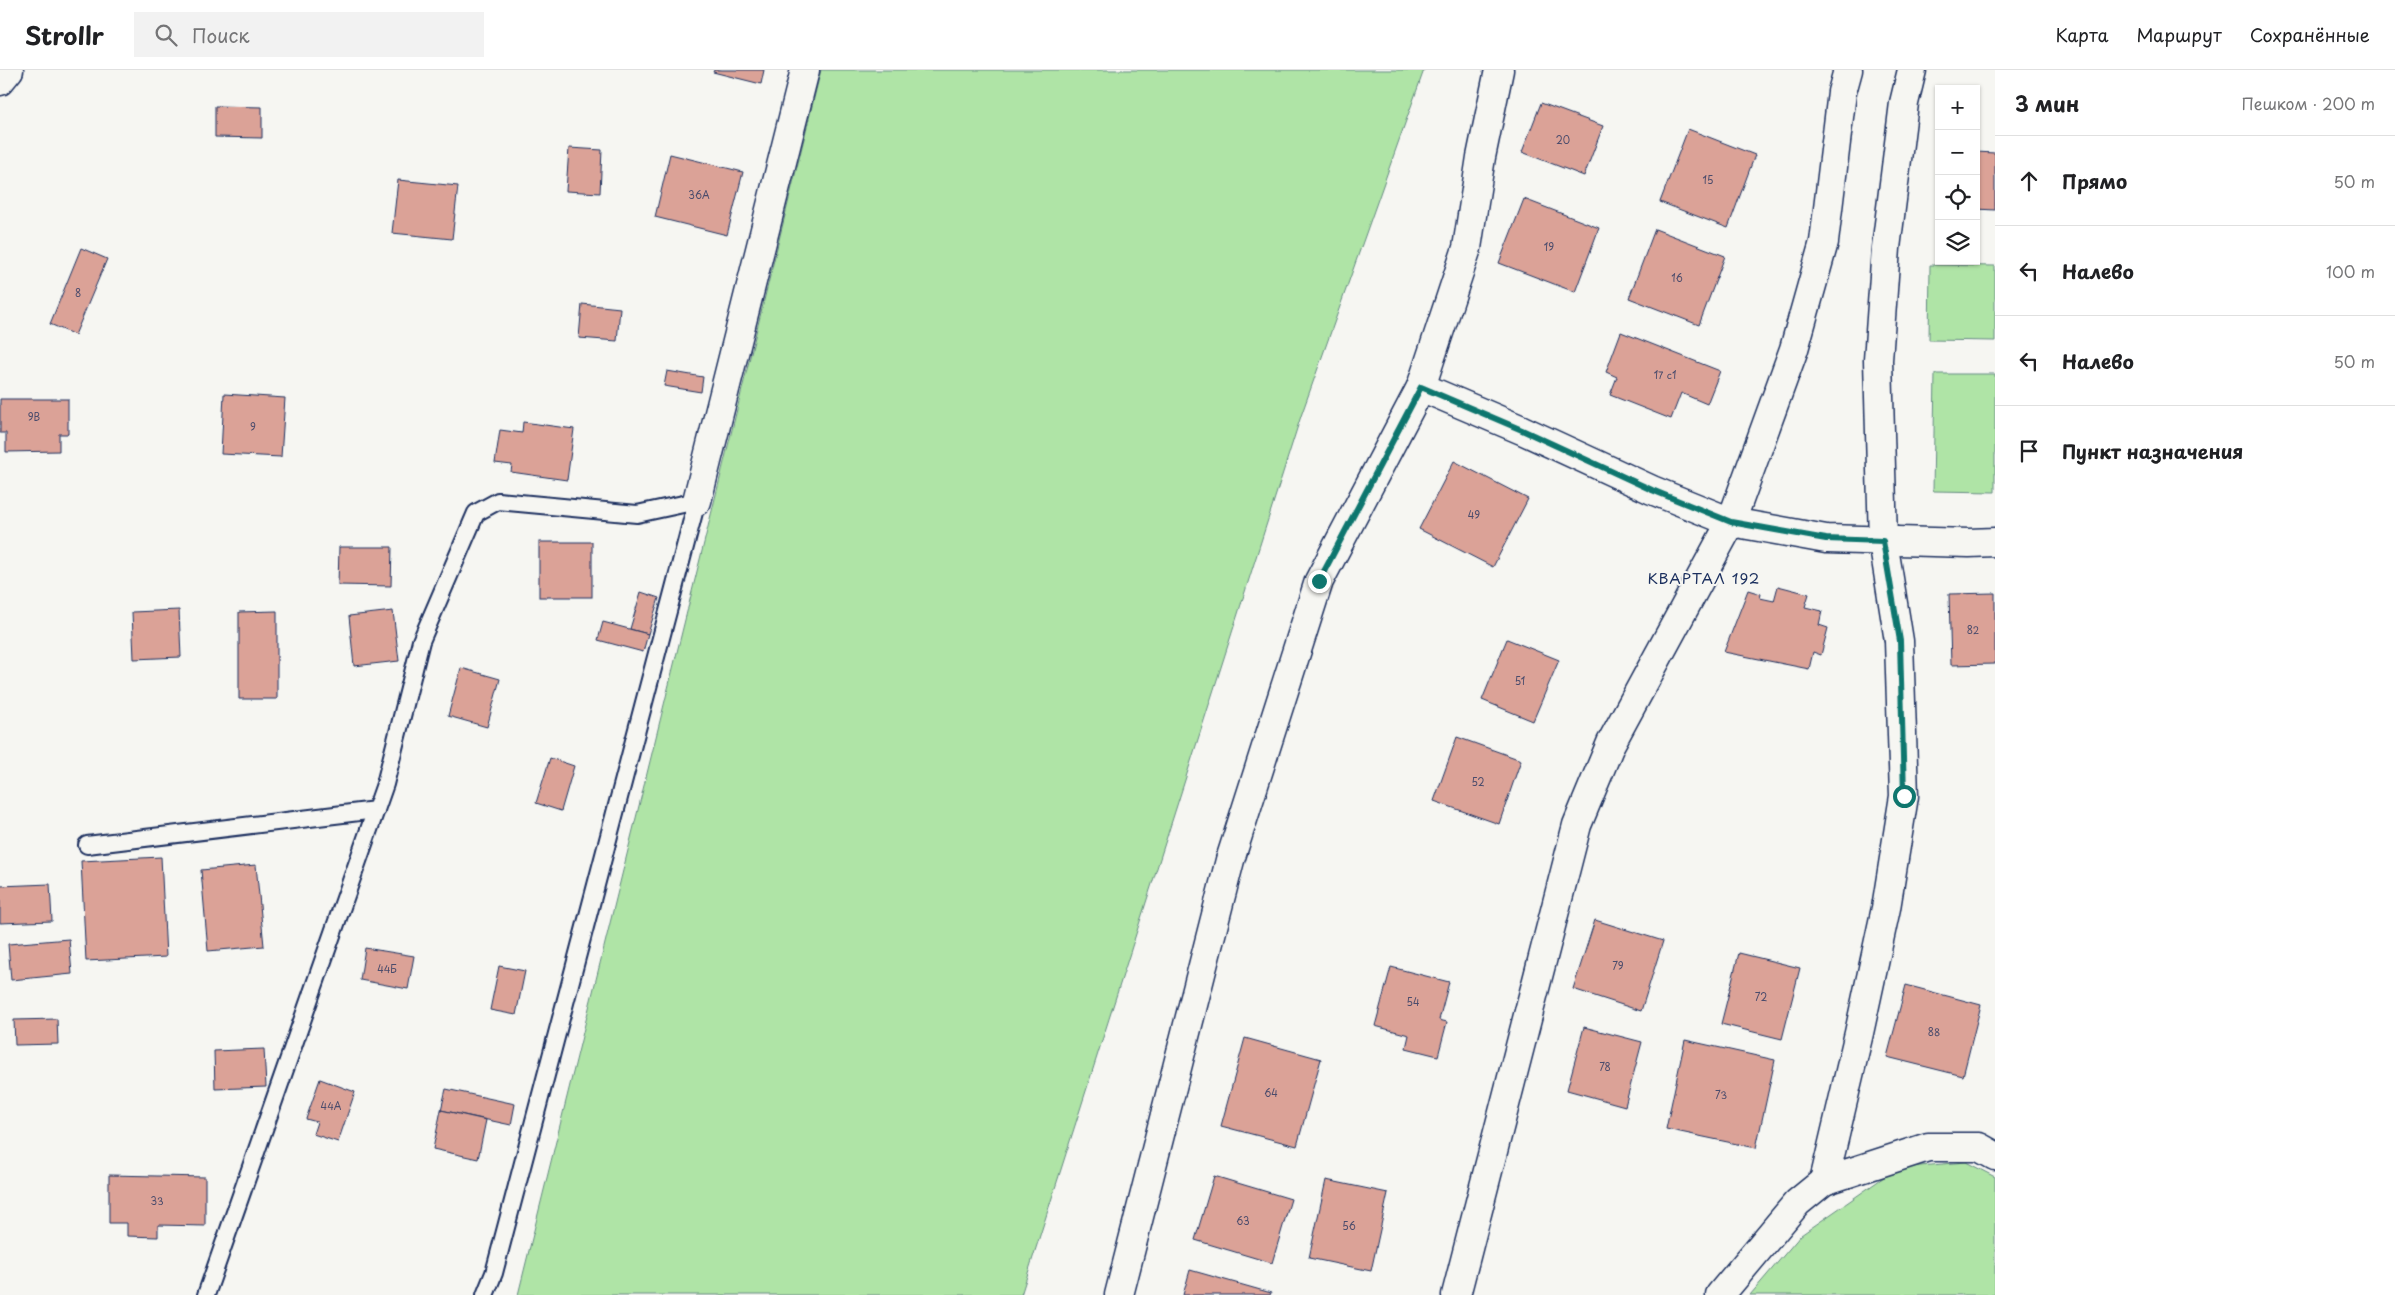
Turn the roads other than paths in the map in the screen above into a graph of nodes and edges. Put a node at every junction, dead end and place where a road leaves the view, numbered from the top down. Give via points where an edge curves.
1 (9, 70) edge
2 (805, 70) edge
3 (1499, 70) edge
4 (1848, 70) edge
5 (1912, 70) edge
6 (0, 81) edge
7 (1421, 387) junction
8 (697, 501) junction
9 (1731, 522) junction
10 (1883, 541) junction
11 (1995, 542) edge
12 (376, 810) junction
13 (87, 845) dead end
14 (1995, 1156) edge
15 (1824, 1181) junction
16 (206, 1295) edge
17 (485, 1295) edge
18 (1119, 1295) edge
19 (1456, 1295) edge
20 (1720, 1295) edge

1 - 6 street
2 - 8 street
3 - 7 street via 1467,248
4 - 9 street via 1842,92 1824,242 1794,349
5 - 10 street via 1904,103 1887,239 1878,360
7 - 9 street via 1635,483
7 - 18 street via 1319,581 1230,860
8 - 12 lane via 637,514 498,501 476,513 421,641
8 - 17 lane via 494,1273
9 - 10 street via 1826,539
9 - 19 street via 1611,743 1577,825
10 - 11 street
10 - 15 street via 1900,641 1904,796 1886,908
12 - 13 lane
12 - 16 lane
14 - 15 street via 1979,1147 1928,1147
15 - 20 street via 1797,1203

